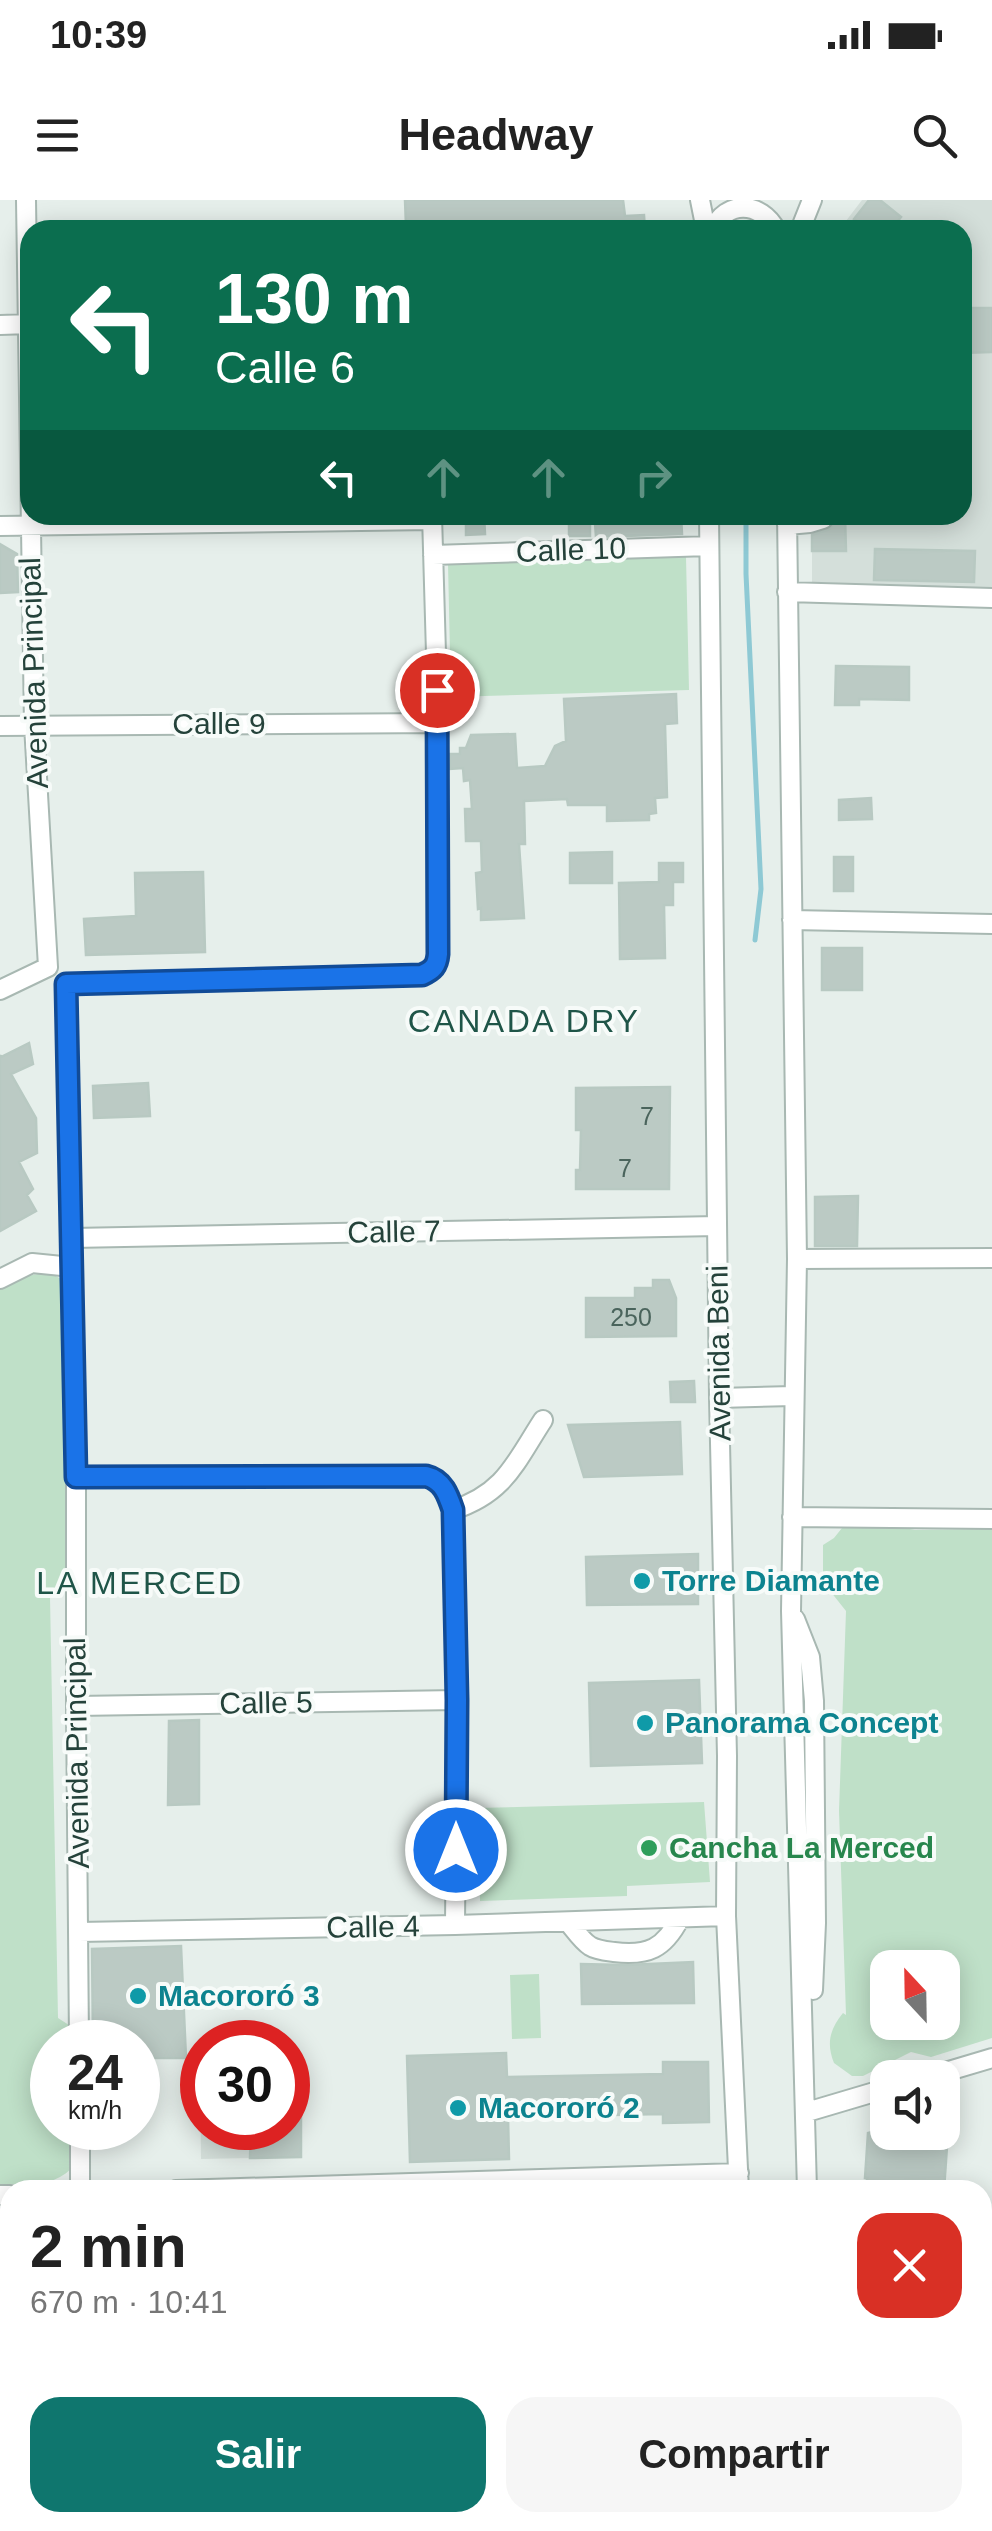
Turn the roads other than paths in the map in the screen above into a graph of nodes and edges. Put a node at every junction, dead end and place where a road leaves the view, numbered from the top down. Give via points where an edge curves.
1 (716, 220) edge
2 (770, 220) edge
3 (79, 525) edge
4 (432, 525) edge
5 (708, 525) edge
6 (787, 525) edge
7 (0, 526) edge
8 (29, 526) junction
9 (709, 546) junction
10 (433, 555) junction
11 (787, 592) junction
12 (992, 598) edge
13 (438, 723) junction
14 (34, 725) junction
15 (0, 726) edge
16 (792, 920) junction
17 (992, 924) edge
18 (48, 967) junction
19 (66, 984) junction
20 (0, 990) edge
21 (717, 1226) junction
22 (72, 1238) junction
23 (797, 1258) junction
24 (992, 1258) edge
25 (72, 1267) junction
26 (0, 1278) edge
27 (793, 1396) junction
28 (719, 1398) junction
29 (543, 1420) dead end
30 (76, 1477) junction
31 (453, 1510) junction
32 (792, 1517) junction
33 (992, 1519) edge
34 (457, 1700) junction
35 (76, 1706) junction
36 (726, 1916) junction
37 (680, 1918) junction
38 (568, 1922) junction
39 (455, 1925) junction
40 (79, 1932) junction
41 (80, 2020) edge
42 (992, 2058) edge
43 (960, 2068) edge
44 (870, 2093) edge
45 (807, 2112) junction
46 (80, 2150) edge
47 (80, 2180) edge
48 (739, 2180) edge
49 (807, 2180) edge

1 - 2 street via 753,208
3 - 8 street
4 - 10 street
5 - 9 street, Avenida Beni
6 - 11 street
7 - 8 street
8 - 14 street, Avenida Principal
9 - 10 street, Calle 10
9 - 21 street, Avenida Beni
10 - 13 street
11 - 12 street
11 - 16 street
13 - 14 street, Calle 9
13 - 19 street via 438,954 432,971
14 - 15 street, Calle 9
14 - 18 street, Avenida Principal
16 - 17 street
16 - 23 street
18 - 19 street
18 - 20 street
19 - 22 street, Avenida Principal
21 - 22 street, Calle 7
21 - 28 street, Avenida Beni
22 - 25 street, Avenida Principal
23 - 24 street
23 - 27 street
25 - 26 street via 32,1263
25 - 30 street, Avenida Principal
27 - 28 street
27 - 32 street
28 - 36 street, Avenida Beni
29 - 31 street via 499,1486
30 - 31 street via 426,1476 442,1486
30 - 35 street, Avenida Principal
31 - 34 street
32 - 33 street
32 - 45 street
34 - 35 street, Calle 5
34 - 39 street
35 - 40 street, Avenida Principal
36 - 37 street, Calle 4
36 - 48 street, Avenida Beni
37 - 38 street, Calle 4
37 - 38 street via 658,1947 627,1954 588,1946
38 - 39 street, Calle 4
39 - 40 street, Calle 4
40 - 41 street, Avenida Principal
42 - 43 street
44 - 45 street
45 - 49 street
46 - 47 street

